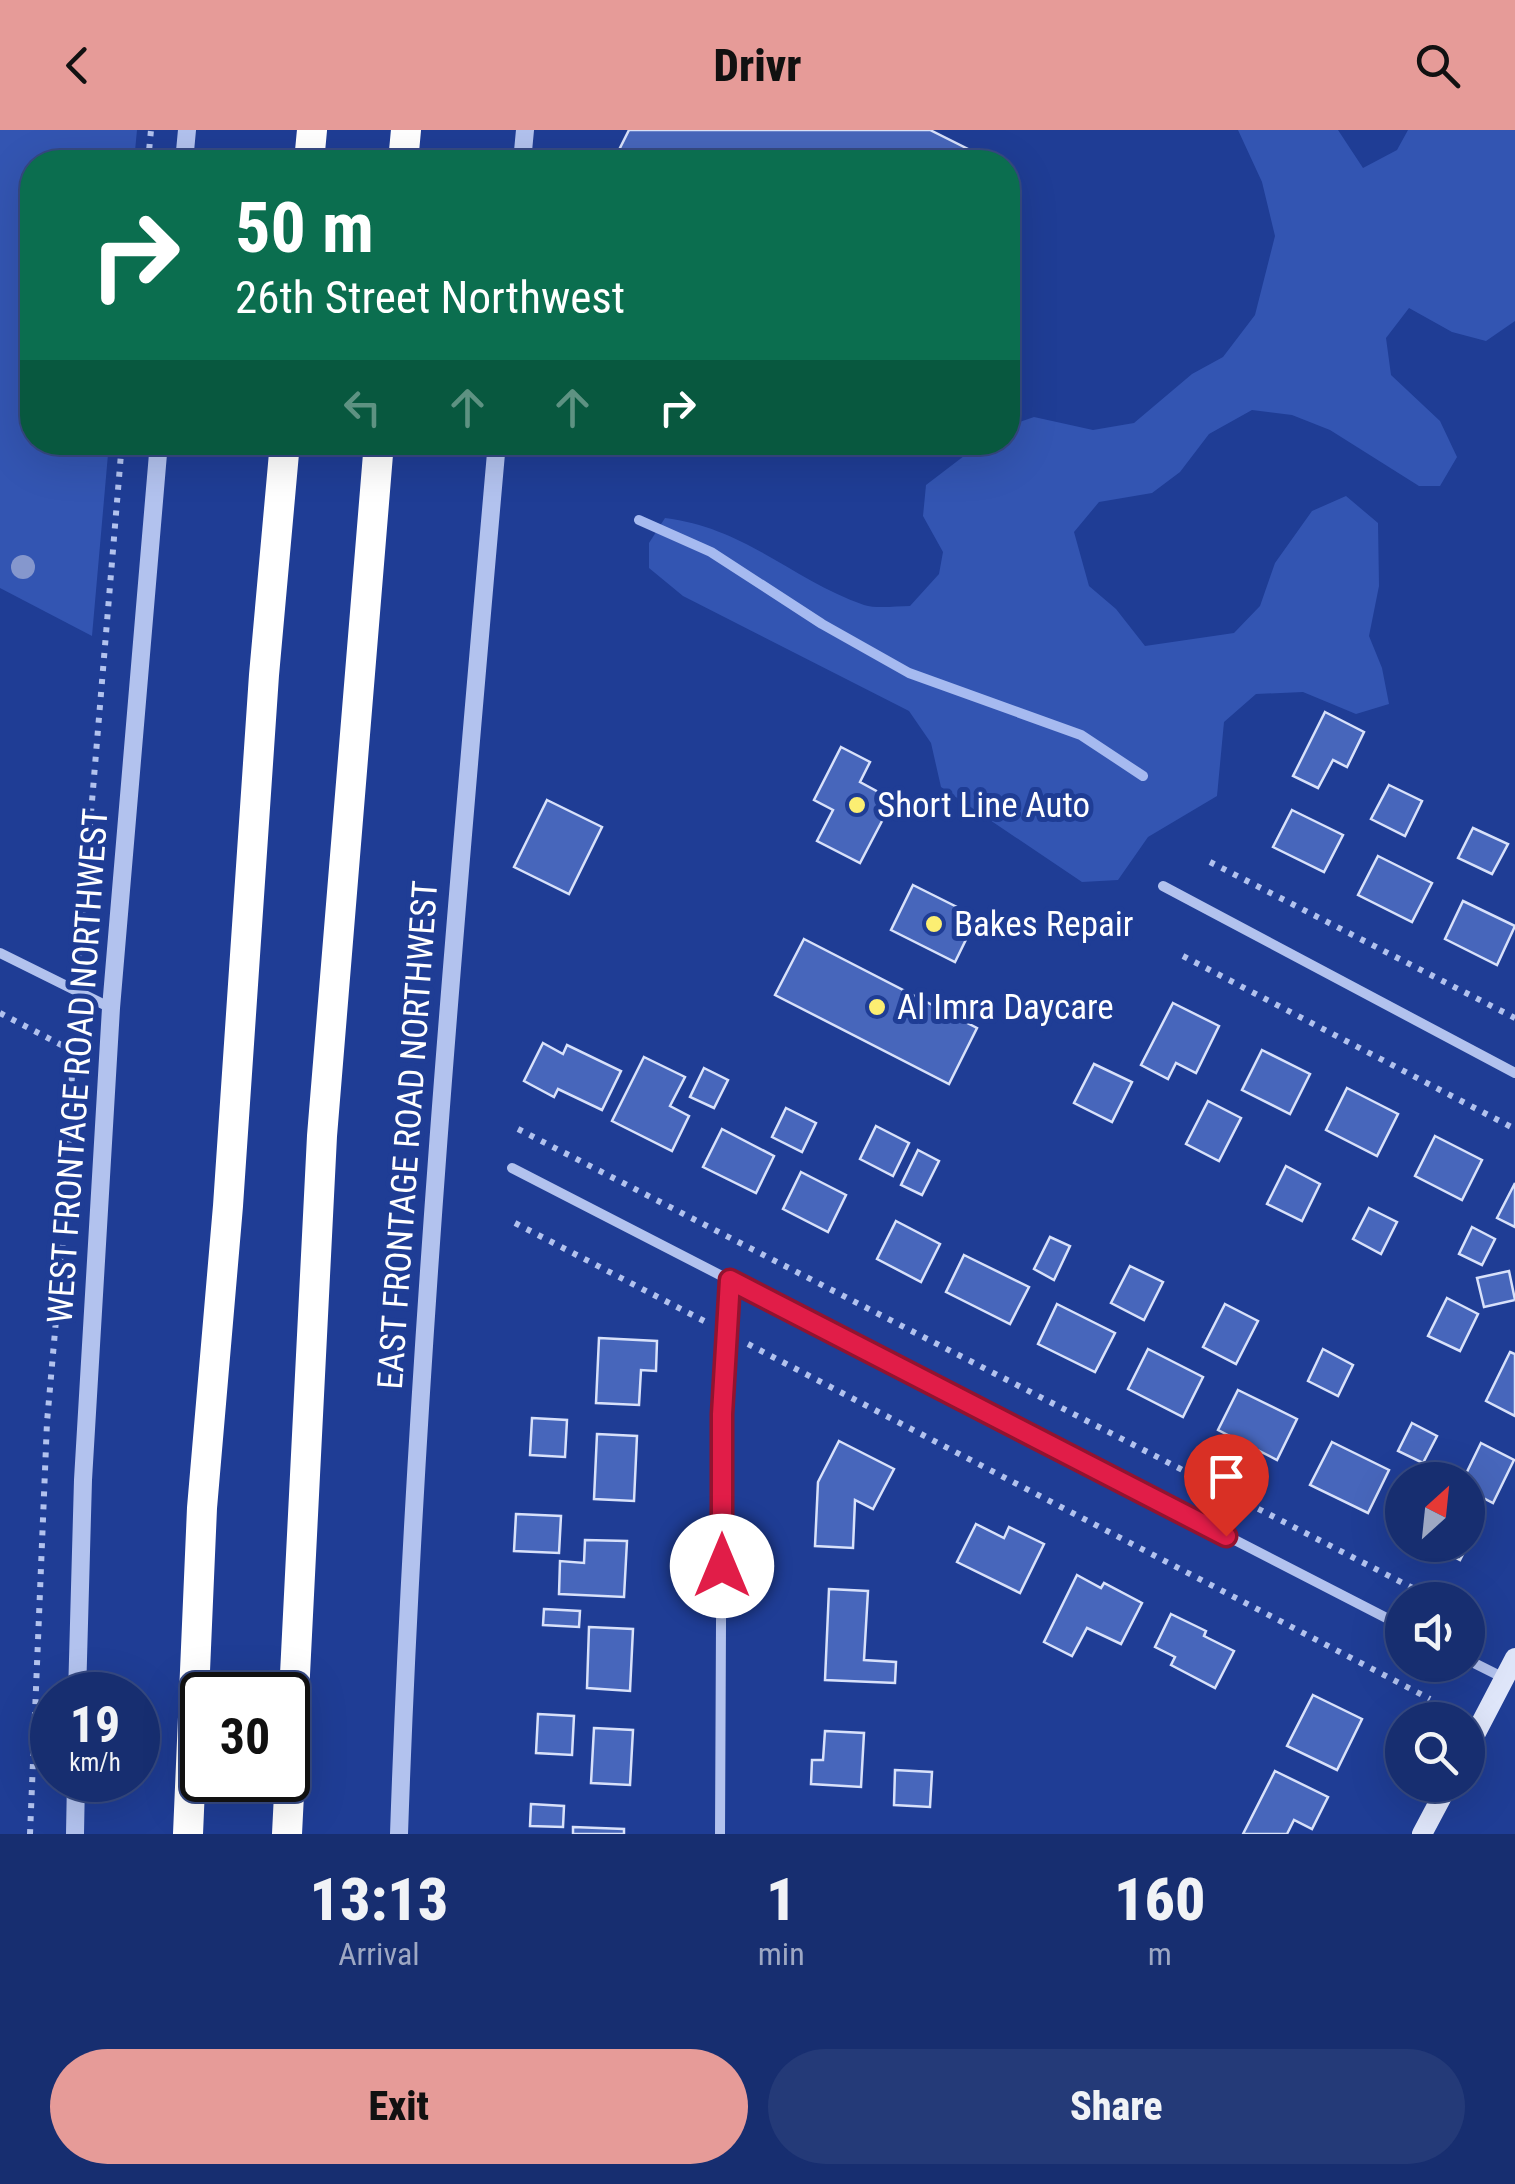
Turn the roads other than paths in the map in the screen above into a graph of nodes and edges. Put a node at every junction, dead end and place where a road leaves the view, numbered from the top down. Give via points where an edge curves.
1 (158, 455) edge
2 (284, 455) edge
3 (378, 455) edge
4 (497, 455) edge
5 (1162, 886) dead end
6 (0, 954) edge
7 (111, 1008) junction
8 (1515, 1073) edge
9 (512, 1168) dead end
10 (730, 1280) junction
11 (1385, 1617) edge
12 (1515, 1658) edge
13 (1485, 1669) edge
14 (78, 1672) edge
15 (1504, 1679) junction
16 (1485, 1715) edge
17 (76, 1802) edge
18 (1439, 1802) edge
19 (75, 1834) edge
20 (188, 1834) edge
21 (288, 1834) edge
22 (399, 1834) edge
23 (720, 1834) edge
24 (1422, 1834) edge

1 - 7 street, WEST FRONTAGE ROAD NORTHWEST
2 - 20 highway via 202,1508
3 - 21 highway via 322,1136
4 - 22 street, EAST FRONTAGE ROAD NORTHWEST via 438,1132
5 - 8 street
6 - 7 street
7 - 14 street, WEST FRONTAGE ROAD NORTHWEST via 82,1480
9 - 10 street
10 - 11 street
10 - 23 street via 722,1414
12 - 15 main road
13 - 15 street
15 - 16 main road
17 - 19 street
18 - 24 main road

